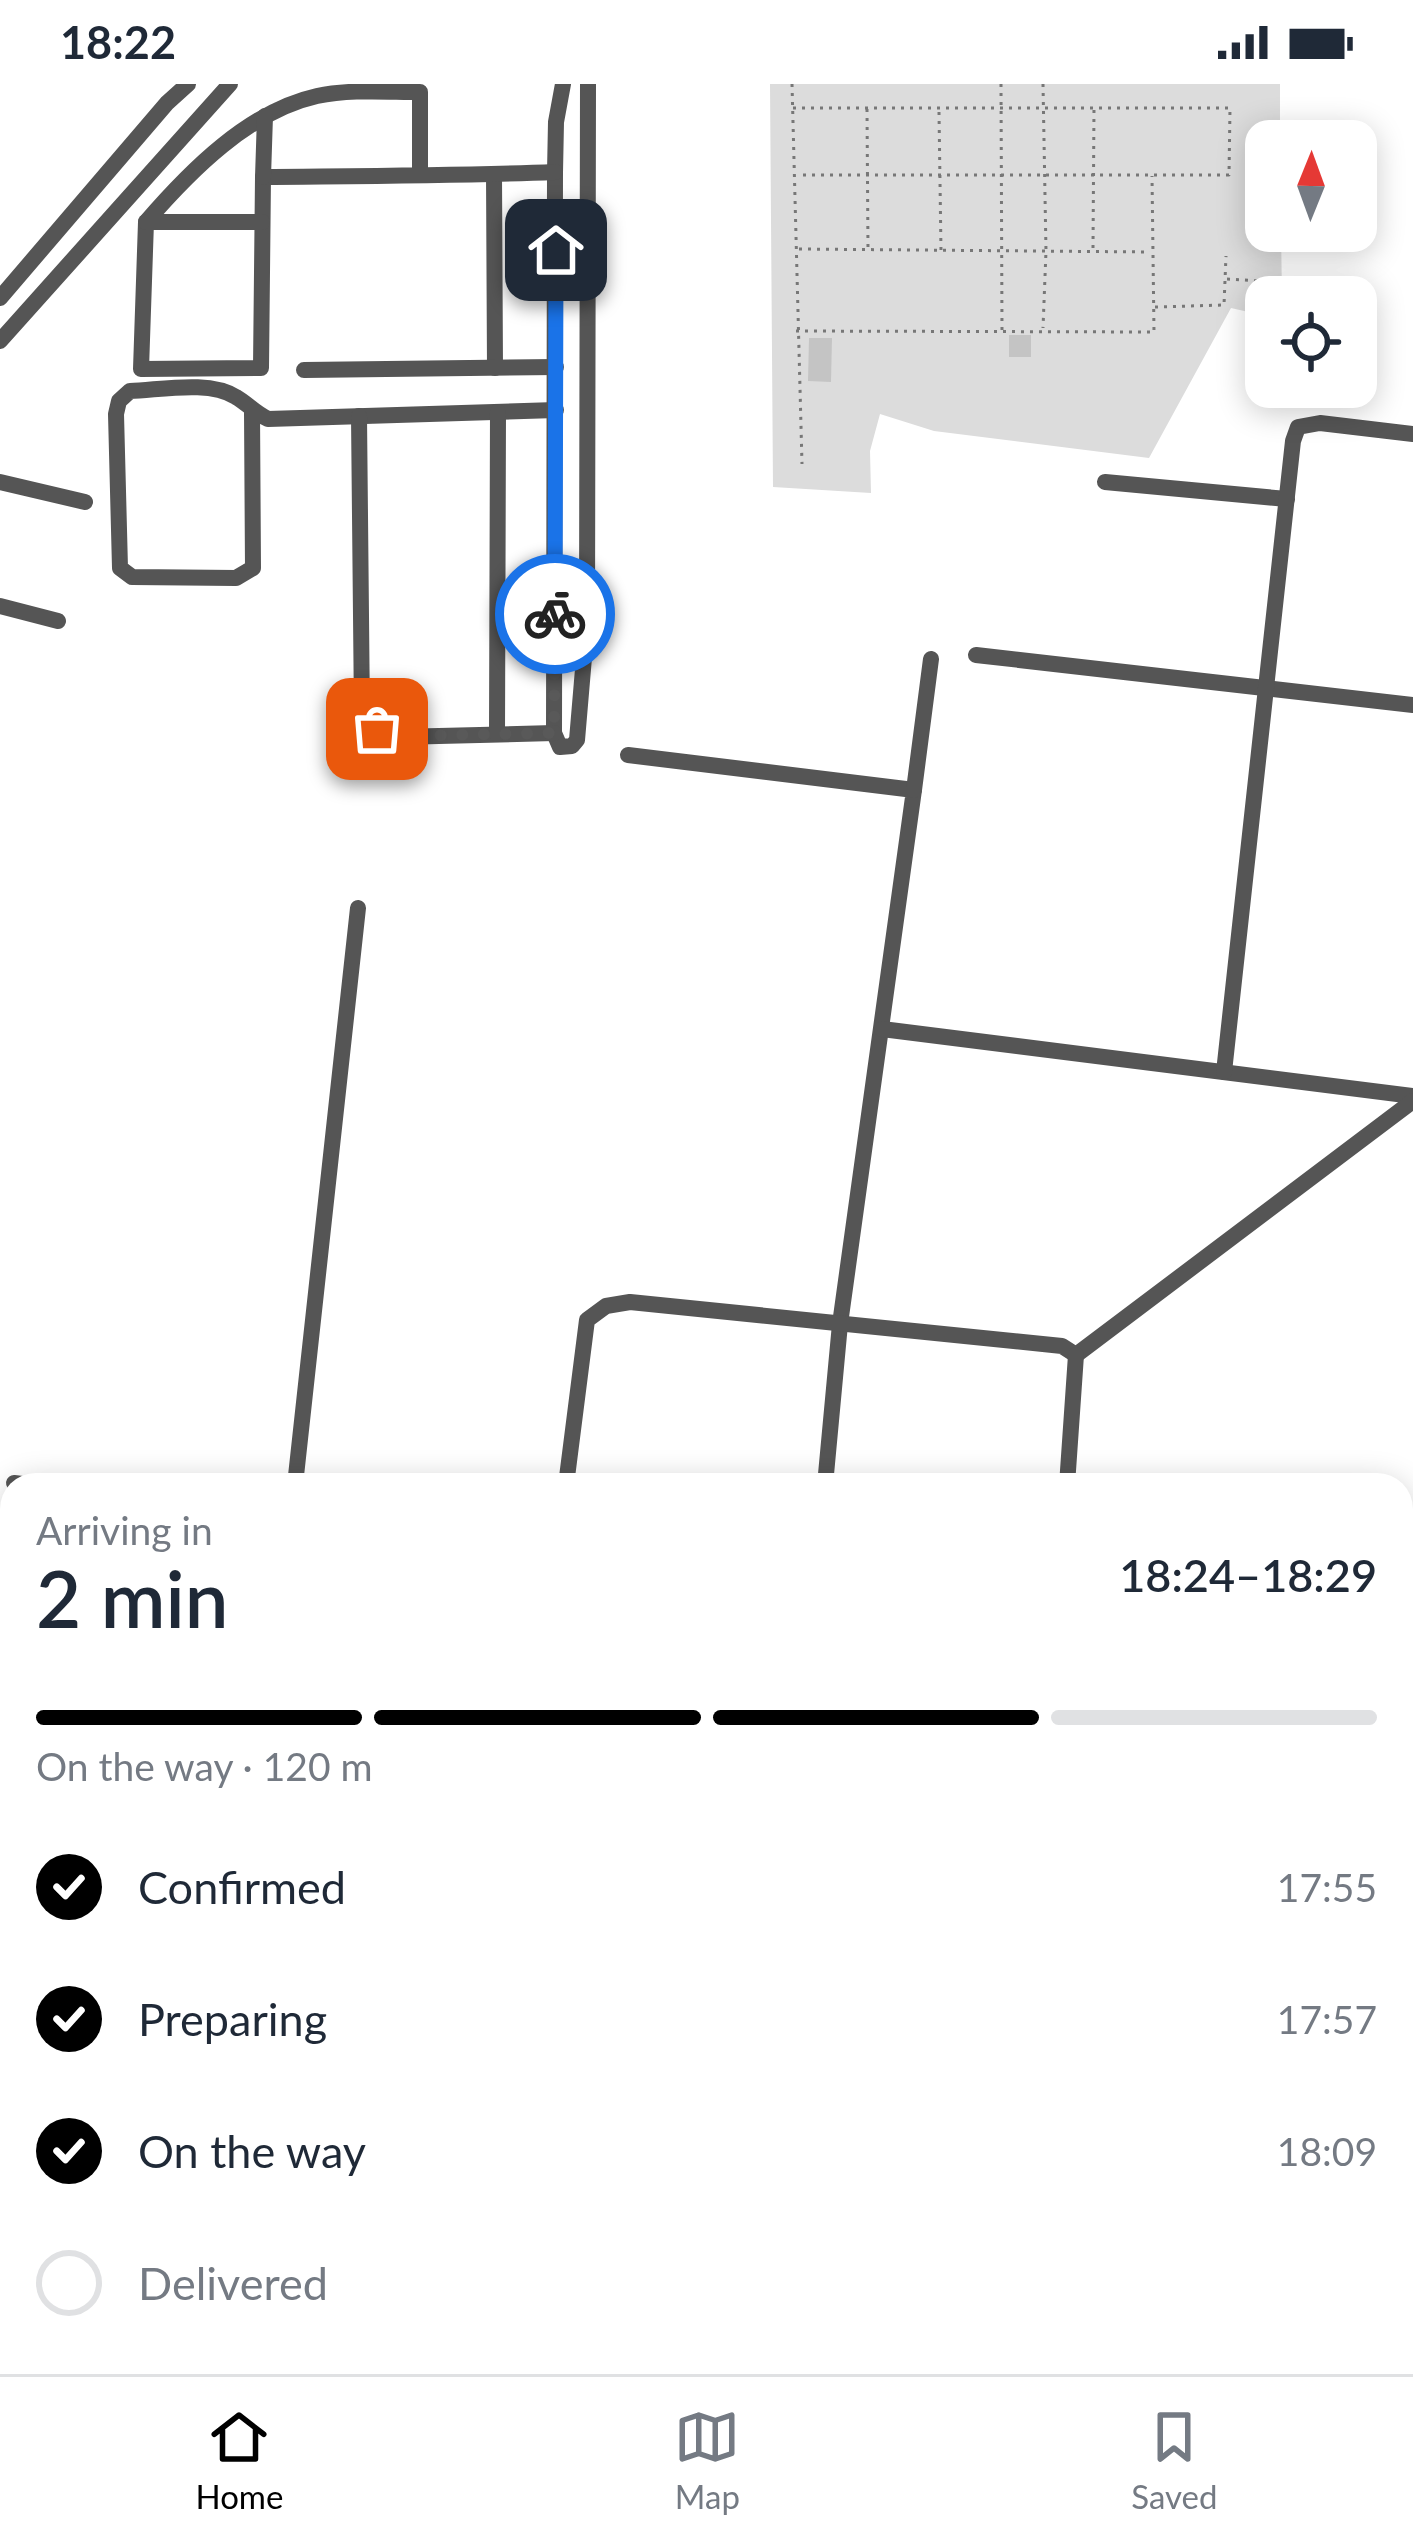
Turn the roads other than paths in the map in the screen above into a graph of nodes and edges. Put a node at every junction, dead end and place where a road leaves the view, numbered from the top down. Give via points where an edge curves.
1 (188, 84) edge
2 (230, 84) edge
3 (563, 84) edge
4 (588, 84) edge
5 (266, 116) junction
6 (555, 172) junction
7 (494, 174) junction
8 (420, 175) junction
9 (263, 177) junction
10 (146, 222) junction
11 (262, 222) junction
12 (0, 298) edge
13 (0, 341) edge
14 (556, 367) junction
15 (495, 368) junction
16 (304, 370) dead end
17 (586, 393) junction
18 (556, 401) junction
19 (252, 412) junction
20 (498, 412) junction
21 (359, 416) junction
22 (1413, 434) edge
23 (0, 482) edge
24 (1105, 482) dead end
25 (1287, 499) junction
26 (85, 502) dead end
27 (0, 606) edge
28 (58, 621) dead end
29 (976, 655) dead end
30 (931, 659) dead end
31 (1267, 688) junction
32 (1413, 705) edge
33 (554, 733) junction
34 (497, 734) junction
35 (628, 755) dead end
36 (914, 790) junction
37 (358, 908) dead end
38 (882, 1029) junction
39 (1224, 1072) junction
40 (1413, 1099) edge
41 (840, 1324) junction
42 (1076, 1355) junction
43 (296, 1473) edge
44 (568, 1473) edge
45 (826, 1473) edge
46 (1068, 1473) edge

1 - 12 street
2 - 13 street
3 - 6 street
4 - 17 street
5 - 8 street via 317,96 420,92
5 - 9 street
5 - 10 street via 200,165
6 - 7 street
6 - 14 street
7 - 8 street
7 - 15 street
8 - 9 street
9 - 11 street
10 - 11 street
10 - 11 street via 141,369 261,368
14 - 15 street
14 - 18 street
15 - 16 street
17 - 18 street
17 - 33 street via 580,721 572,746 560,747
18 - 20 street
18 - 33 street
19 - 19 street via 217,389 130,391 119,401 120,568 132,578 236,578 253,568
19 - 21 street
20 - 21 street
20 - 34 street
21 - 34 street via 362,715 398,736
22 - 25 street via 1298,427
23 - 26 street
24 - 25 street
25 - 31 street
27 - 28 street
29 - 31 street
30 - 36 street
31 - 32 street
31 - 39 street
33 - 34 street
35 - 36 street
36 - 38 street
37 - 43 street
38 - 39 street
38 - 41 street
39 - 40 street
40 - 42 street
41 - 42 street via 1062,1346
41 - 44 street via 606,1306 587,1320
41 - 45 street
42 - 46 street

